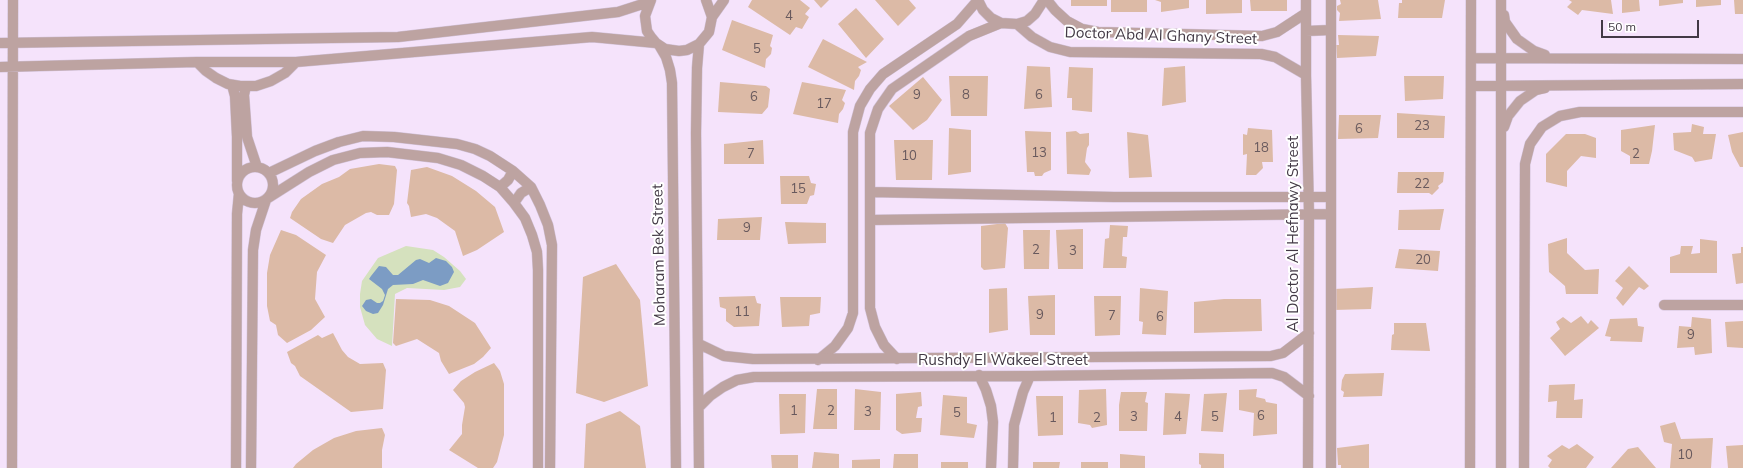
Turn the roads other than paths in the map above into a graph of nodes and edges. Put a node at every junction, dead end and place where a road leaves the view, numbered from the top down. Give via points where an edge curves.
1 (13, 0) edge
2 (706, 0) edge
3 (724, 0) edge
4 (978, 0) edge
5 (1044, 0) edge
6 (1047, 0) edge
7 (1306, 0) edge
8 (1331, 0) edge
9 (1471, 0) edge
10 (650, 1) edge
11 (1501, 1) edge
12 (1306, 13) junction
13 (712, 16) junction
14 (1001, 23) junction
15 (1017, 24) junction
16 (1331, 30) junction
17 (1306, 31) junction
18 (0, 43) edge
19 (12, 44) junction
20 (657, 44) junction
21 (699, 44) junction
22 (1501, 57) junction
23 (1471, 58) junction
24 (1554, 58) junction
25 (1743, 59) edge
26 (197, 62) junction
27 (296, 62) junction
28 (12, 66) junction
29 (0, 67) edge
30 (1306, 75) junction
31 (1743, 84) edge
32 (232, 85) junction
33 (1555, 85) junction
34 (246, 86) junction
35 (1471, 86) junction
36 (1501, 86) junction
37 (1743, 112) edge
38 (1501, 135) junction
39 (257, 167) junction
40 (513, 171) junction
41 (852, 172) junction
42 (869, 172) junction
43 (269, 173) junction
44 (500, 187) junction
45 (531, 187) junction
46 (238, 188) junction
47 (870, 192) junction
48 (1309, 197) junction
49 (1330, 197) junction
50 (267, 199) junction
51 (514, 203) junction
52 (1309, 214) junction
53 (1331, 214) junction
54 (870, 220) junction
55 (1664, 305) dead end
56 (1743, 305) edge
57 (1309, 333) junction
58 (699, 344) junction
59 (753, 359) junction
60 (897, 359) junction
61 (818, 360) junction
62 (979, 375) junction
63 (1030, 376) junction
64 (754, 377) junction
65 (1309, 396) junction
66 (699, 407) junction
67 (12, 468) edge
68 (236, 468) edge
69 (251, 468) edge
70 (538, 468) edge
71 (550, 468) edge
72 (676, 468) edge
73 (699, 468) edge
74 (991, 468) edge
75 (1013, 468) edge
76 (1308, 468) edge
77 (1331, 468) edge
78 (1470, 468) edge
79 (1501, 468) edge
80 (1524, 468) edge

1 - 19 street
2 - 13 street
3 - 13 street
4 - 14 street via 983,10
4 - 41 street via 957,24 883,74 870,89 860,106 853,132
5 - 15 street via 1035,14 1027,21
6 - 12 street, Doctor Abd Al Ghany Street via 1068,21 1082,29 1098,32 1262,36 1277,32
7 - 12 street, Al Doctor Al Hefnawy Street
8 - 16 street
9 - 23 street
10 - 19 street via 618,12 398,37
10 - 20 street, Moharam Bek Street via 645,16 646,24
11 - 22 street
11 - 24 street via 1505,22 1517,39 1534,51
12 - 17 street, Al Doctor Al Hefnawy Street
13 - 21 street via 709,32
14 - 15 street
14 - 42 street via 969,36 892,89 878,109 870,133
15 - 30 street, Doctor Abd Al Ghany Street via 1032,37 1050,47 1070,52 1261,54 1275,57
16 - 17 street
16 - 49 street
17 - 30 street, Al Doctor Al Hefnawy Street
18 - 19 street
19 - 28 street
20 - 21 street via 672,51 686,50
20 - 27 street via 592,37
20 - 72 street, Moharam Bek Street via 666,57 672,83
21 - 58 street via 696,133
22 - 23 street
22 - 24 street
22 - 36 street
23 - 35 street
24 - 25 street
26 - 27 street
26 - 28 street
26 - 32 street via 216,78
27 - 34 street via 271,82
28 - 29 street
28 - 67 street
30 - 48 street, Al Doctor Al Hefnawy Street
31 - 33 street
32 - 34 street
32 - 46 street via 235,96
33 - 36 street
33 - 38 street via 1536,90 1520,101 1508,116
34 - 39 street via 244,95 247,137
35 - 36 street
35 - 78 street
36 - 38 street
37 - 80 street via 1580,112 1560,116 1542,127 1530,144 1525,164
38 - 79 street
39 - 43 street
39 - 46 street via 248,168 241,174
40 - 43 street via 490,156 457,144 363,136 315,151
40 - 44 street
40 - 45 street
41 - 42 street
41 - 61 street via 854,313 848,328 835,346
42 - 47 street
43 - 50 street via 273,181
44 - 50 street via 461,165 438,158 373,152 333,160
44 - 51 street
45 - 51 street via 520,193
45 - 71 street via 548,225 552,245
46 - 50 street via 244,199 251,202 258,203
46 - 68 street
47 - 48 street via 1114,197
47 - 54 street
48 - 49 street
48 - 52 street, Al Doctor Al Hefnawy Street
49 - 53 street
50 - 69 street via 256,230 253,250
51 - 70 street via 525,218 537,252
52 - 53 street
52 - 54 street
52 - 57 street, Al Doctor Al Hefnawy Street
53 - 77 street
54 - 60 street via 870,308 875,327 884,345
55 - 56 street
57 - 60 street, Rushdy El Wakeel Street via 1282,353 1271,356
57 - 65 street, Al Doctor Al Hefnawy Street
58 - 59 street, Rushdy El Wakeel Street via 724,356
58 - 66 street
59 - 61 street, Rushdy El Wakeel Street
59 - 64 street
60 - 61 street, Rushdy El Wakeel Street
62 - 63 street, Rushdy El Wakeel Street
62 - 64 street, Rushdy El Wakeel Street
62 - 74 street via 988,396 993,422
63 - 65 street, Rushdy El Wakeel Street via 1272,373 1284,377
63 - 75 street via 1019,402 1014,425
64 - 66 street, Rushdy El Wakeel Street via 737,380 723,387
65 - 76 street, Al Doctor Al Hefnawy Street
66 - 73 street

